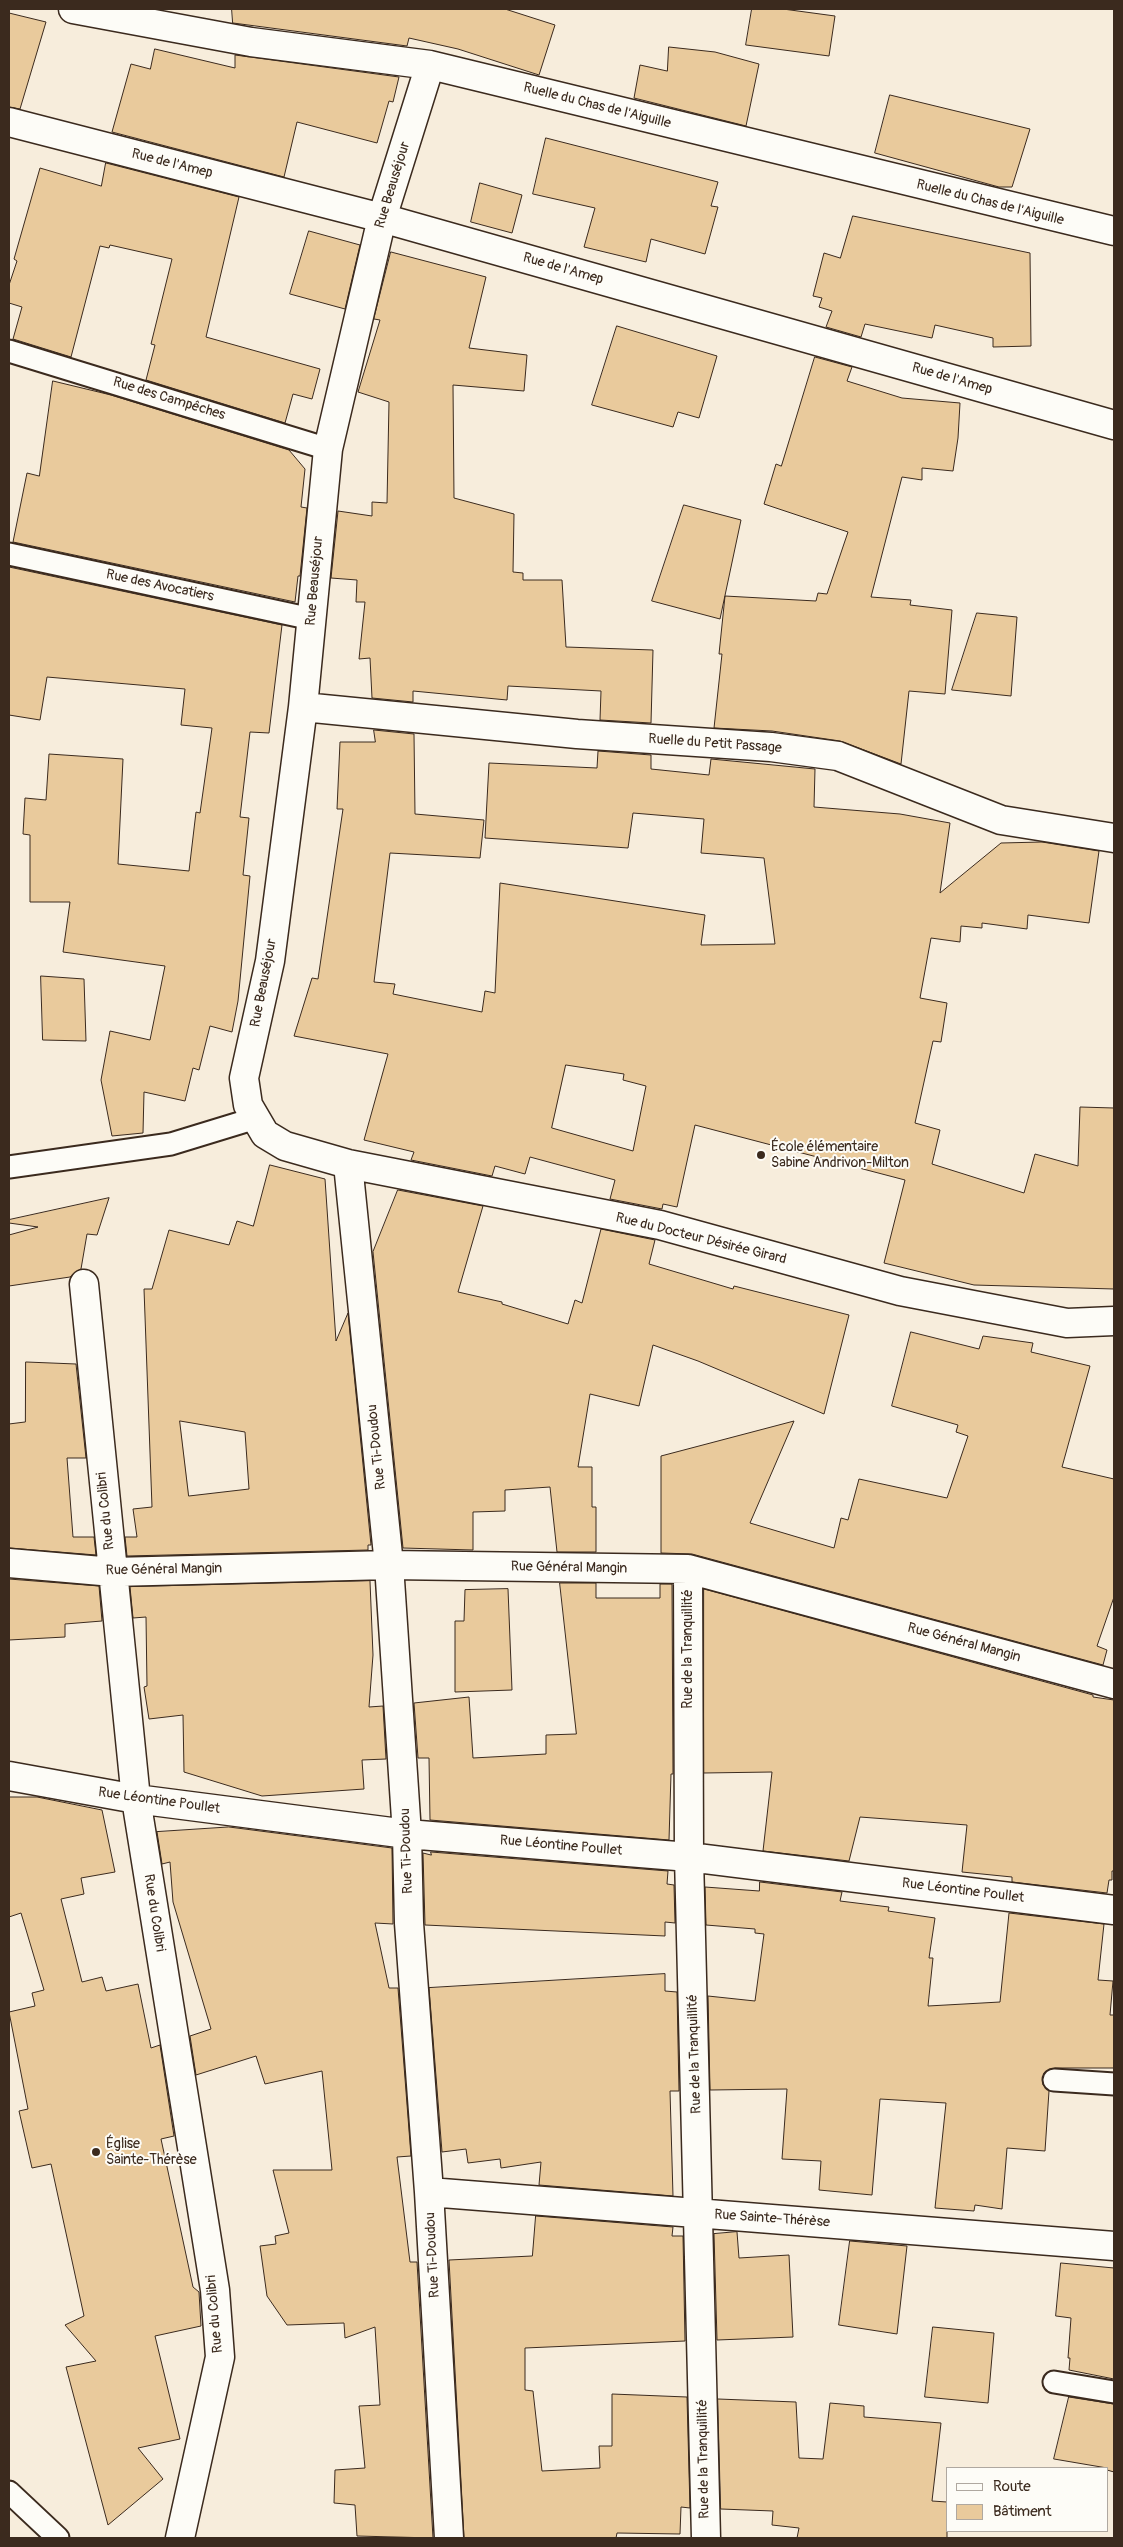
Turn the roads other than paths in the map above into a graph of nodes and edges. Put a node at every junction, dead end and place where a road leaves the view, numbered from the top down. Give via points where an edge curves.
1 (74, 9) edge
2 (430, 65) junction
3 (9, 122) edge
4 (382, 218) junction
5 (1114, 231) edge
6 (9, 351) edge
7 (1114, 425) edge
8 (328, 449) junction
9 (9, 554) edge
10 (312, 619) junction
11 (303, 707) junction
12 (1114, 838) edge
13 (252, 1111) junction
14 (348, 1164) junction
15 (9, 1167) edge
16 (84, 1284) dead end
17 (1114, 1321) edge
18 (9, 1563) edge
19 (390, 1565) junction
20 (688, 1569) junction
21 (112, 1572) junction
22 (1114, 1684) edge
23 (9, 1776) edge
24 (136, 1800) junction
25 (407, 1834) junction
26 (689, 1857) junction
27 (1114, 1910) edge
28 (1054, 2080) dead end
29 (1114, 2084) edge
30 (429, 2192) junction
31 (699, 2213) junction
32 (1114, 2246) edge
33 (1054, 2382) dead end
34 (1114, 2392) edge
35 (9, 2492) edge
36 (58, 2538) edge
37 (180, 2538) edge
38 (449, 2538) edge
39 (706, 2538) edge

1 - 2 street, Ruelle du Chas de l'Aiguille via 251,42
2 - 4 street, Rue Beauséjour
2 - 5 street, Ruelle du Chas de l'Aiguille
3 - 4 street, Rue de l'Amep
4 - 7 street, Rue de l'Amep
4 - 8 street, Rue Beauséjour
6 - 8 lane, Rue des Campêches
8 - 10 street, Rue Beauséjour
9 - 10 lane, Rue des Avocatiers
10 - 11 street, Rue Beauséjour
11 - 12 street, Ruelle du Petit Passage via 577,734 770,747 838,756 1001,820
11 - 13 street, Rue Beauséjour via 270,962 244,1078
13 - 14 street, Rue du Docteur Désirée Girard via 265,1134 285,1146
13 - 15 lane via 171,1144
14 - 17 street, Rue du Docteur Désirée Girard via 660,1225 900,1291 1067,1323
14 - 19 street, Rue Ti-Doudou
16 - 21 street, Rue du Colibri
18 - 21 street, Rue Général Mangin
19 - 20 street, Rue Général Mangin
19 - 21 street, Rue Général Mangin
19 - 25 street, Rue Ti-Doudou
20 - 22 street, Rue Général Mangin
20 - 26 street, Rue de la Tranquillité
21 - 24 street, Rue du Colibri
23 - 24 street, Rue Léontine Poullet
24 - 25 street, Rue Léontine Poullet
24 - 37 street, Rue du Colibri via 215,2290 220,2357
25 - 26 street, Rue Léontine Poullet
25 - 30 street, Rue Ti-Doudou via 409,1923
26 - 27 street, Rue Léontine Poullet
26 - 31 street, Rue de la Tranquillité
28 - 29 lane
30 - 31 street, Rue Sainte-Thérèse
30 - 38 street, Rue Ti-Doudou
31 - 32 street, Rue Sainte-Thérèse
31 - 39 street, Rue de la Tranquillité
33 - 34 lane
35 - 36 lane

